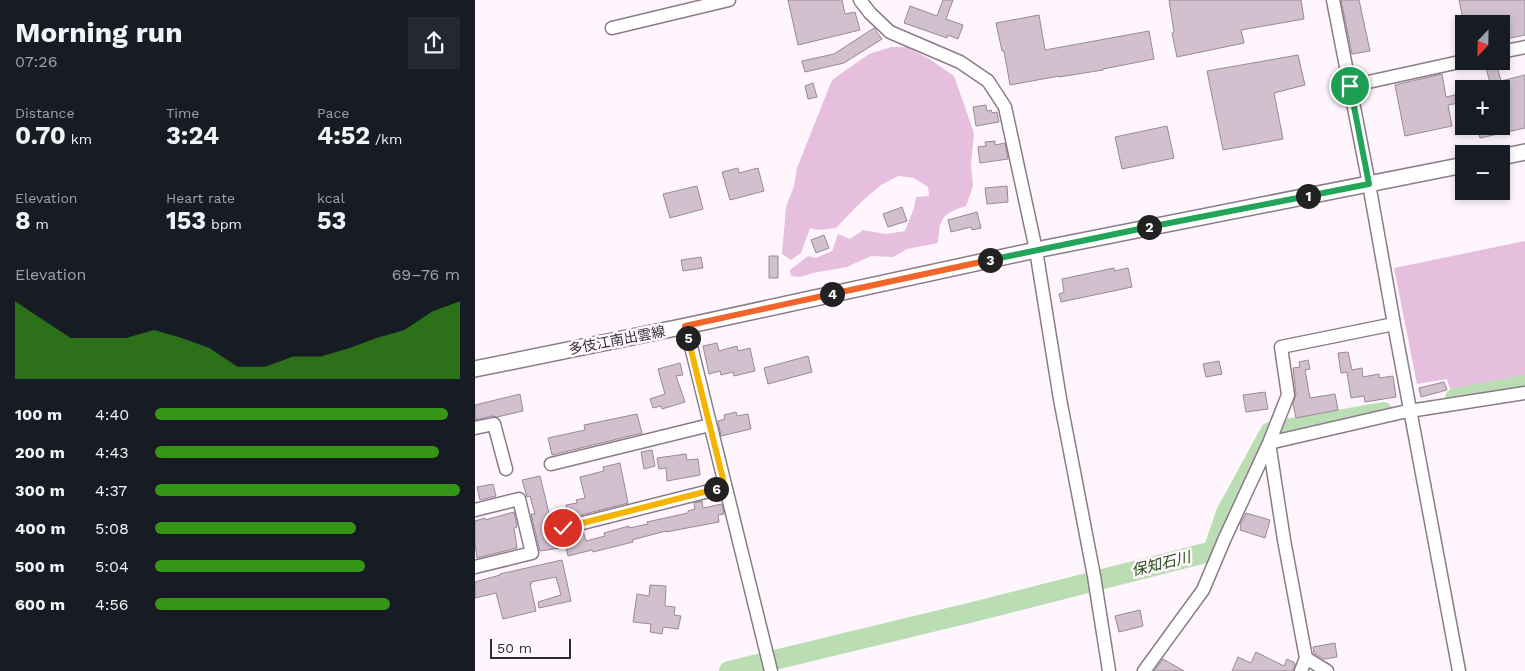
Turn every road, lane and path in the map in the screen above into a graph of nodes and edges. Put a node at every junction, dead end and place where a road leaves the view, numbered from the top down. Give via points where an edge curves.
1 (729, 0) edge
2 (860, 0) edge
3 (1333, 0) edge
4 (612, 28) dead end
5 (1525, 47) edge
6 (1510, 50) edge
7 (1455, 63) edge
8 (1350, 86) junction
9 (1525, 152) edge
10 (1510, 155) edge
11 (1455, 167) edge
12 (1369, 184) junction
13 (1036, 250) junction
14 (1394, 324) junction
15 (685, 326) junction
16 (475, 368) edge
17 (1525, 393) edge
18 (1410, 412) junction
19 (710, 425) junction
20 (475, 428) edge
21 (1269, 443) junction
22 (551, 464) dead end
23 (506, 470) dead end
24 (725, 487) junction
25 (475, 510) edge
26 (563, 528) dead end
27 (475, 567) edge
28 (1306, 658) junction
29 (771, 671) edge
30 (1109, 671) edge
31 (1144, 671) edge
32 (1301, 671) edge
33 (1327, 671) edge
34 (1459, 671) edge

1 - 4 street
2 - 13 street via 891,32 960,62 993,88 1005,106
3 - 8 street
5 - 6 street
7 - 8 street
8 - 12 street
9 - 10 main road
11 - 12 main road, 多伎江南出雲線
12 - 13 main road, 多伎江南出雲線
12 - 14 street
13 - 15 main road, 多伎江南出雲線
13 - 30 street
14 - 18 street
14 - 21 street via 1281,347 1288,396
15 - 16 main road, 多伎江南出雲線
15 - 19 street
17 - 18 street
18 - 21 street
18 - 34 street
19 - 22 street
19 - 24 street
20 - 23 street via 494,424
21 - 28 street
21 - 31 street via 1203,590
24 - 26 street
24 - 29 street
25 - 27 street via 519,499 531,553
28 - 32 street
28 - 33 street

